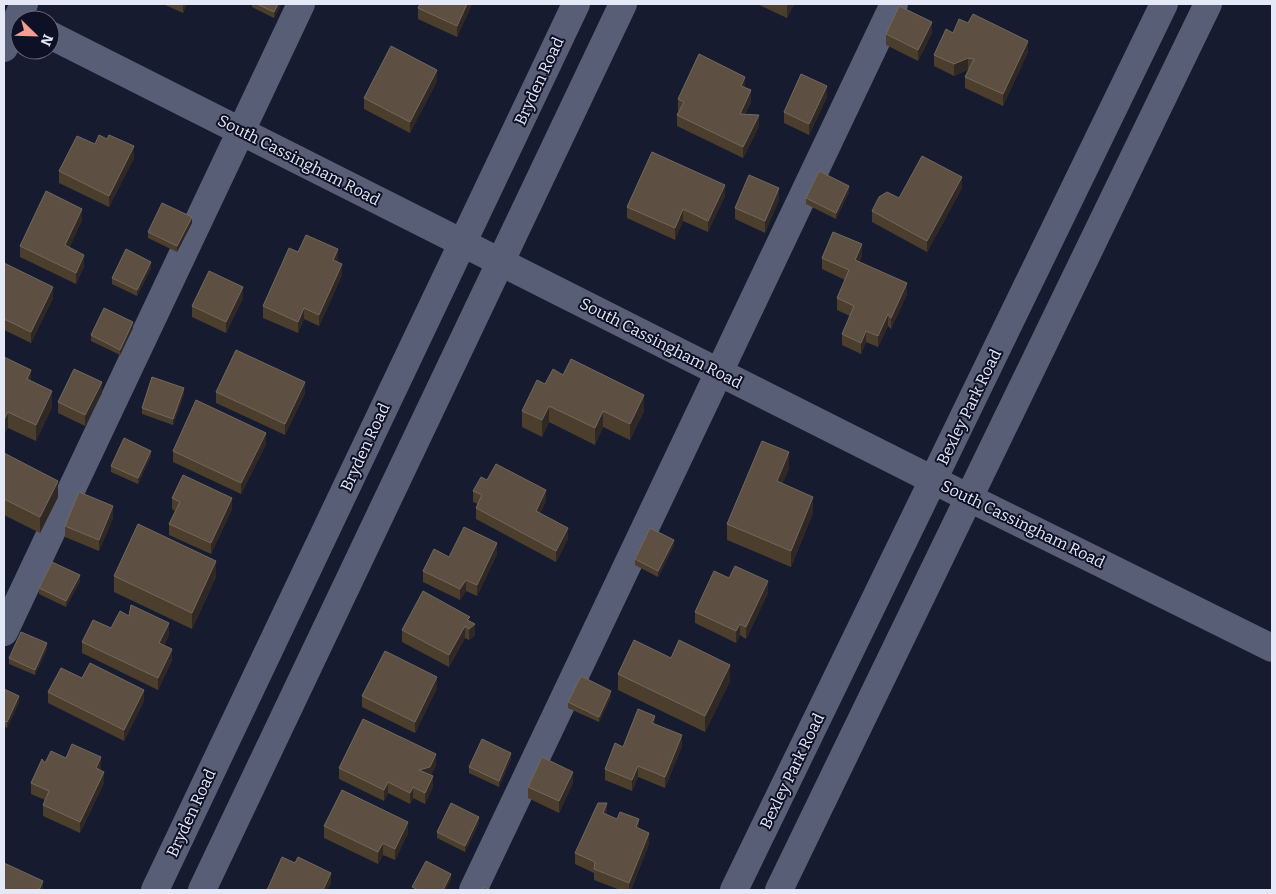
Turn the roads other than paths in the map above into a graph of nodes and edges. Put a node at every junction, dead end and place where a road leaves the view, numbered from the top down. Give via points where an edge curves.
1 (301, 4) edge
2 (576, 4) edge
3 (623, 4) edge
4 (894, 4) edge
5 (1164, 4) edge
6 (1208, 4) edge
7 (10, 30) edge
8 (60, 40) edge
9 (4, 48) edge
10 (241, 131) junction
11 (1066, 204) junction
12 (1102, 222) junction
13 (462, 243) junction
14 (500, 262) junction
15 (720, 372) junction
16 (933, 480) junction
17 (969, 498) junction
18 (327, 526) junction
19 (366, 545) junction
20 (4, 632) edge
21 (1272, 648) edge
22 (797, 761) junction
23 (210, 773) junction
24 (833, 779) junction
25 (249, 791) junction
26 (155, 890) edge
27 (202, 890) edge
28 (473, 890) edge
29 (734, 890) edge
30 (779, 890) edge

1 - 10 street
2 - 13 street, Bryden Road
3 - 14 street
4 - 15 street
5 - 11 street, Bexley Park Road
6 - 12 street
7 - 9 street
8 - 10 street, South Cassingham Road
10 - 13 street, South Cassingham Road
10 - 20 street
11 - 12 street
11 - 16 street, Bexley Park Road
12 - 17 street
13 - 14 street, South Cassingham Road
13 - 18 street, Bryden Road
14 - 15 street, South Cassingham Road
14 - 19 street
15 - 16 street, South Cassingham Road
15 - 28 street
16 - 17 street, South Cassingham Road
16 - 22 street, Bexley Park Road
17 - 21 street, South Cassingham Road
17 - 24 street
18 - 19 street
18 - 23 street, Bryden Road
19 - 25 street
22 - 24 street
22 - 29 street, Bexley Park Road
23 - 25 street
23 - 26 street, Bryden Road
24 - 30 street
25 - 27 street

